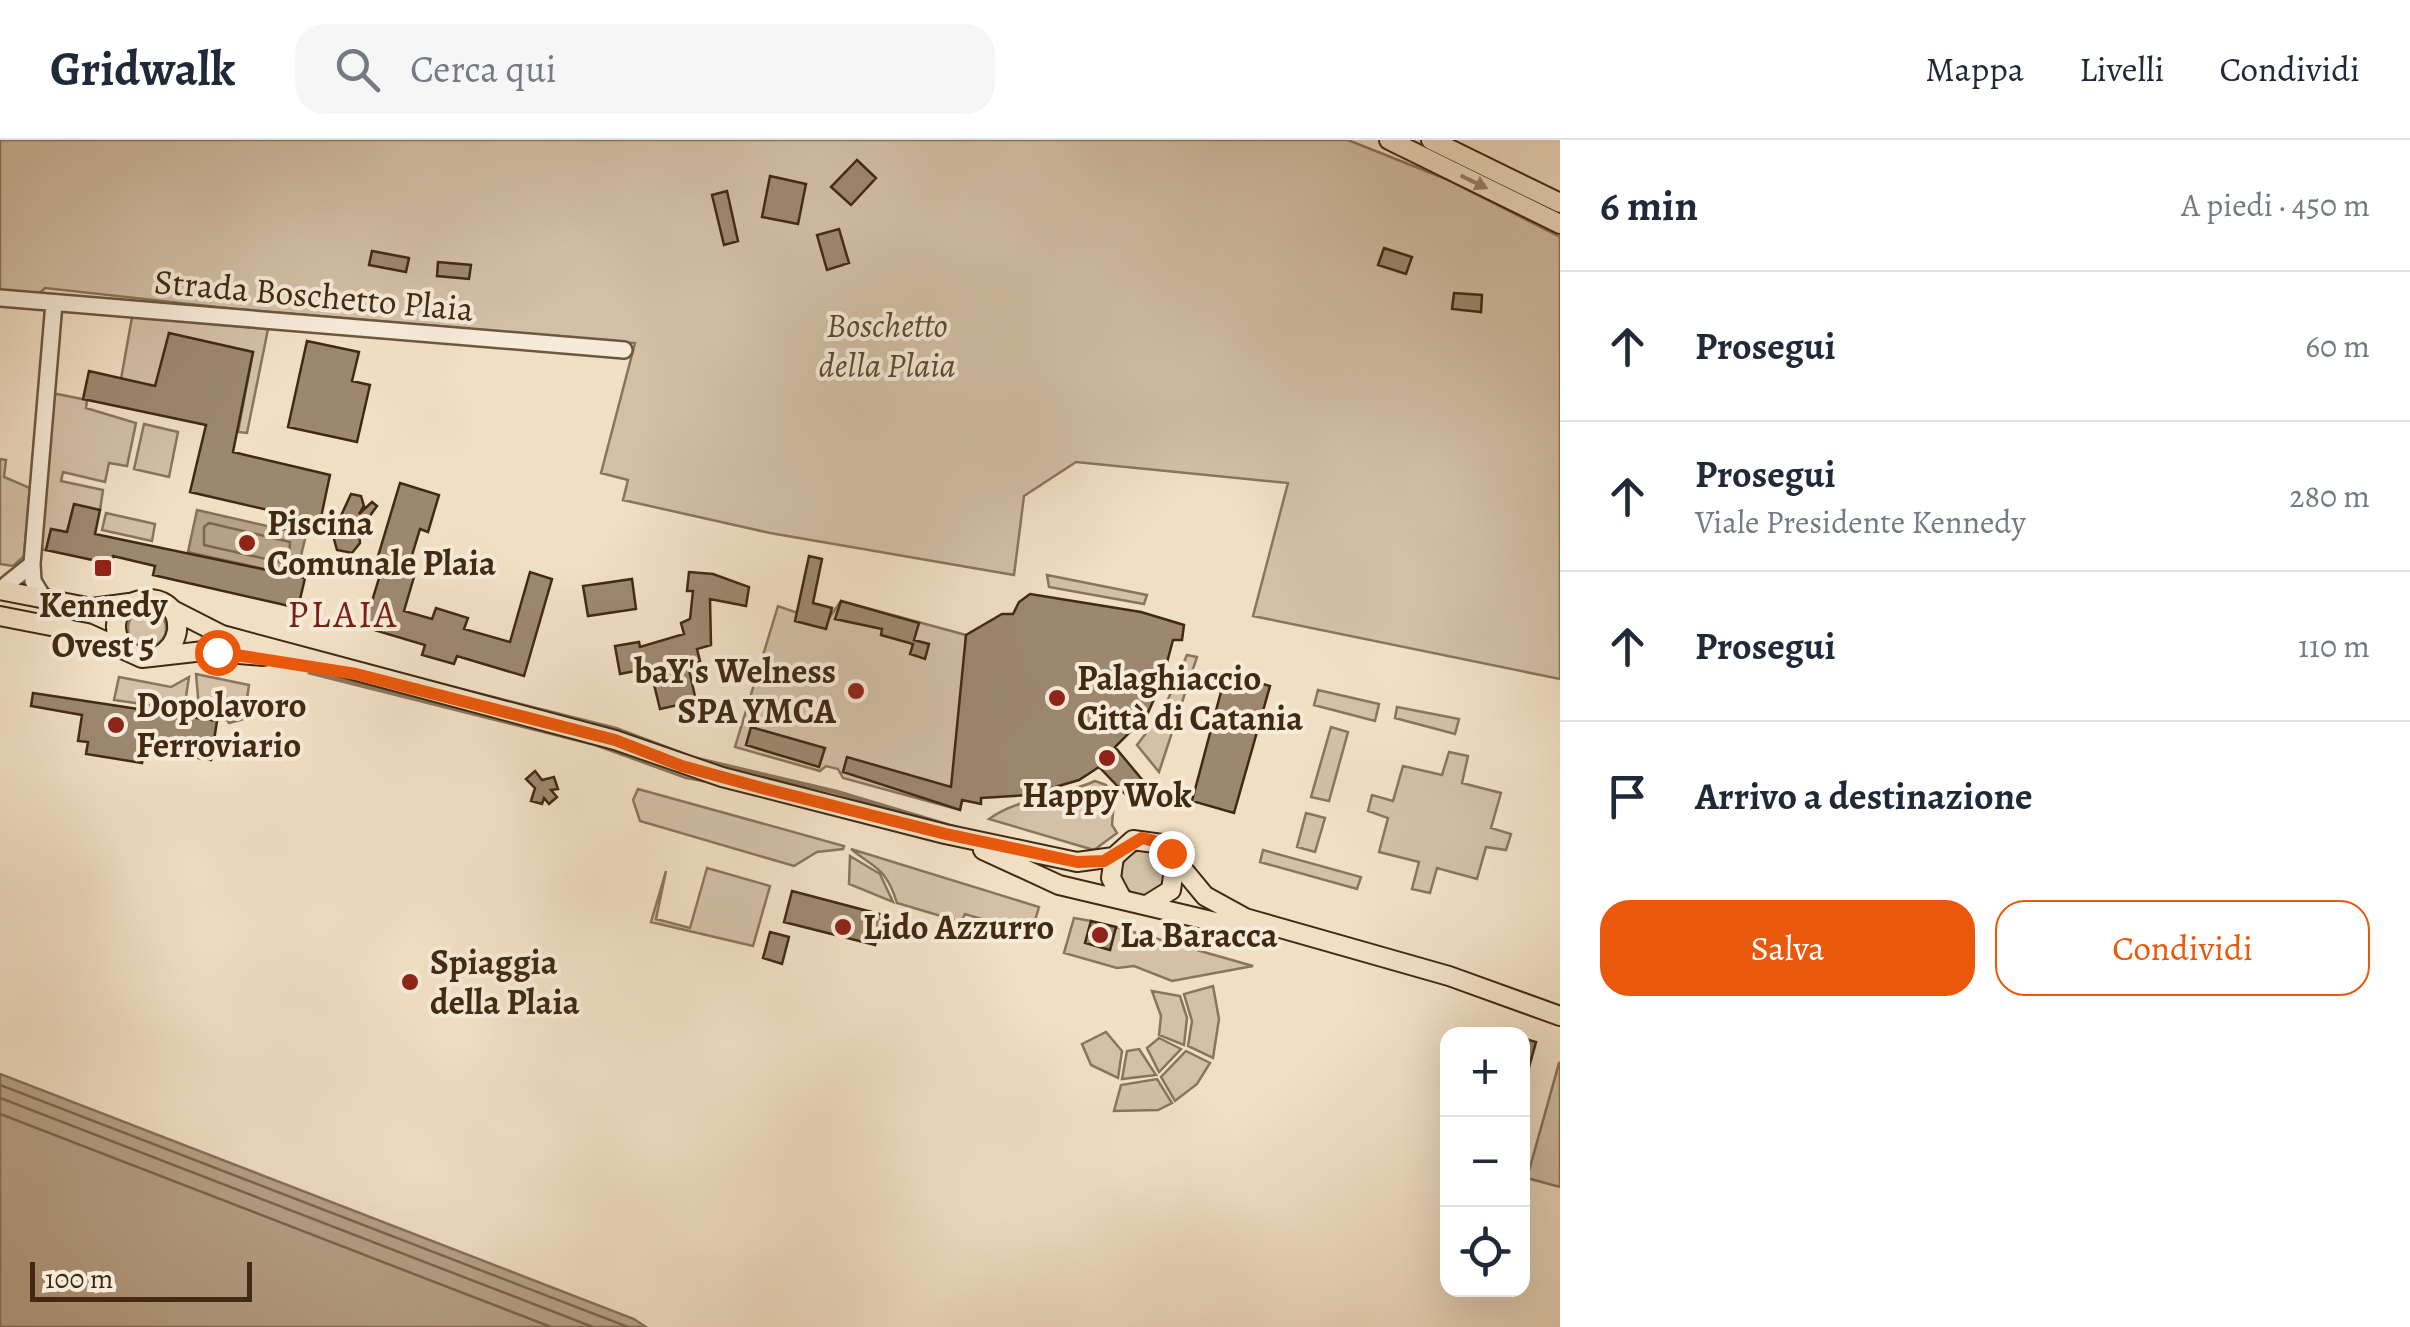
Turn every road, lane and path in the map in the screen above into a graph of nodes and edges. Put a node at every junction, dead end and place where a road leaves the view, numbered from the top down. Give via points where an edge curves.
1 (1389, 140) edge
2 (1431, 140) edge
3 (1560, 203) edge
4 (1560, 224) edge
5 (0, 298) edge
6 (54, 303) junction
7 (624, 350) dead end
8 (32, 564) junction
9 (0, 590) edge
10 (44, 598) junction
11 (130, 603) junction
12 (169, 608) junction
13 (0, 616) edge
14 (125, 650) junction
15 (158, 656) junction
16 (356, 674) junction
17 (946, 834) junction
18 (1114, 857) junction
19 (1175, 861) junction
20 (1121, 897) junction
21 (1146, 905) junction
22 (1344, 947) junction
23 (1560, 1016) edge

1 -> 4 main road
2 - 3 main road
5 - 6 street, Strada Boschetto Plaia
6 - 7 street, Strada Boschetto Plaia
6 - 8 street
8 - 9 street
8 - 10 street via 33,582
9 - 10 main road
10 - 11 main road via 92,608
11 - 12 main road via 148,598
11 - 14 main road via 117,623
12 - 15 main road via 176,633
12 - 16 main road via 205,630
13 - 14 main road via 87,633
14 - 15 main road via 138,658
15 - 16 main road via 241,653
16 - 17 main road
17 - 18 main road via 1077,862
17 - 20 main road via 1059,885
18 - 19 main road via 1126,844 1146,839 1166,847
18 - 20 main road via 1111,878
19 - 21 main road via 1172,890
19 - 22 main road via 1216,904
20 - 21 main road
21 - 22 main road via 1210,924
22 - 23 main road

